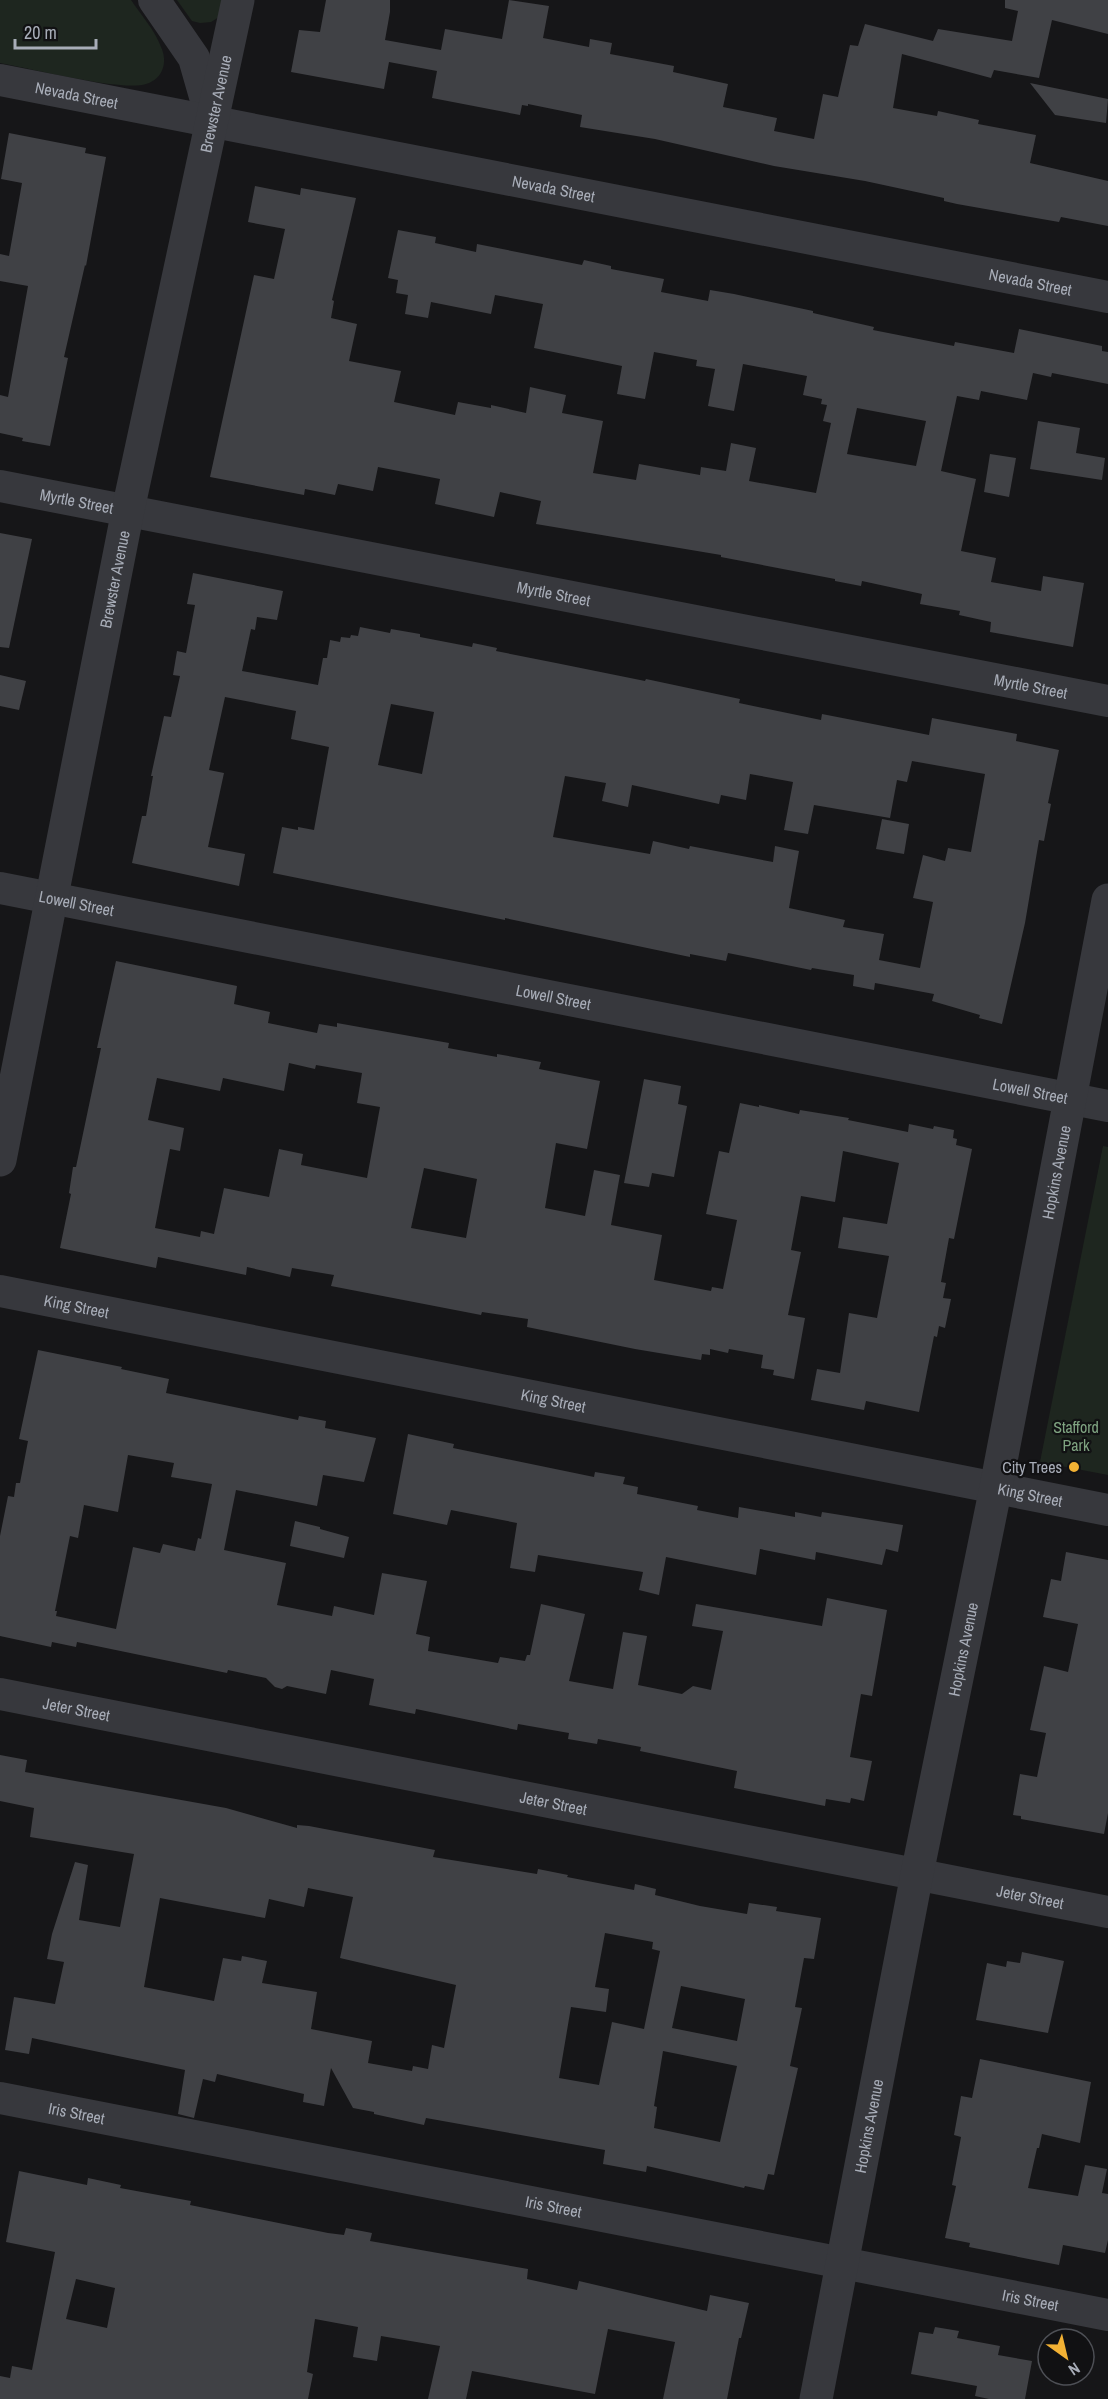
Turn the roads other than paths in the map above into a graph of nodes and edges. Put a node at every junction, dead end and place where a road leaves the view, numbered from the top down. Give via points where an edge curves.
1 (154, 0) edge
2 (238, 0) edge
3 (0, 80) edge
4 (212, 121) junction
5 (1108, 297) edge
6 (0, 486) edge
7 (128, 510) junction
8 (1108, 700) edge
9 (0, 888) edge
10 (52, 898) junction
11 (1108, 900) edge
12 (1069, 1098) junction
13 (1108, 1106) edge
14 (0, 1160) edge
15 (0, 1291) edge
16 (996, 1487) junction
17 (1108, 1510) edge
18 (0, 1694) edge
19 (917, 1874) junction
20 (1108, 1912) edge
21 (0, 2098) edge
22 (842, 2264) junction
23 (1108, 2315) edge
24 (816, 2399) edge

1 - 4 street via 194,58
2 - 4 street, Brewster Avenue
3 - 4 street, Nevada Street
4 - 5 street, Nevada Street
4 - 7 street, Brewster Avenue
6 - 7 street, Myrtle Street
7 - 8 street, Myrtle Street
7 - 10 street, Brewster Avenue
9 - 10 street, Lowell Street
10 - 12 street, Lowell Street
10 - 14 street, Brewster Avenue
11 - 12 street, Hopkins Avenue
12 - 13 street, Lowell Street
12 - 16 street, Hopkins Avenue
15 - 16 street, King Street
16 - 17 street, King Street
16 - 19 street, Hopkins Avenue
18 - 19 street, Jeter Street
19 - 20 street, Jeter Street
19 - 22 street, Hopkins Avenue
21 - 22 street, Iris Street
22 - 23 street, Iris Street
22 - 24 street, Hopkins Avenue

